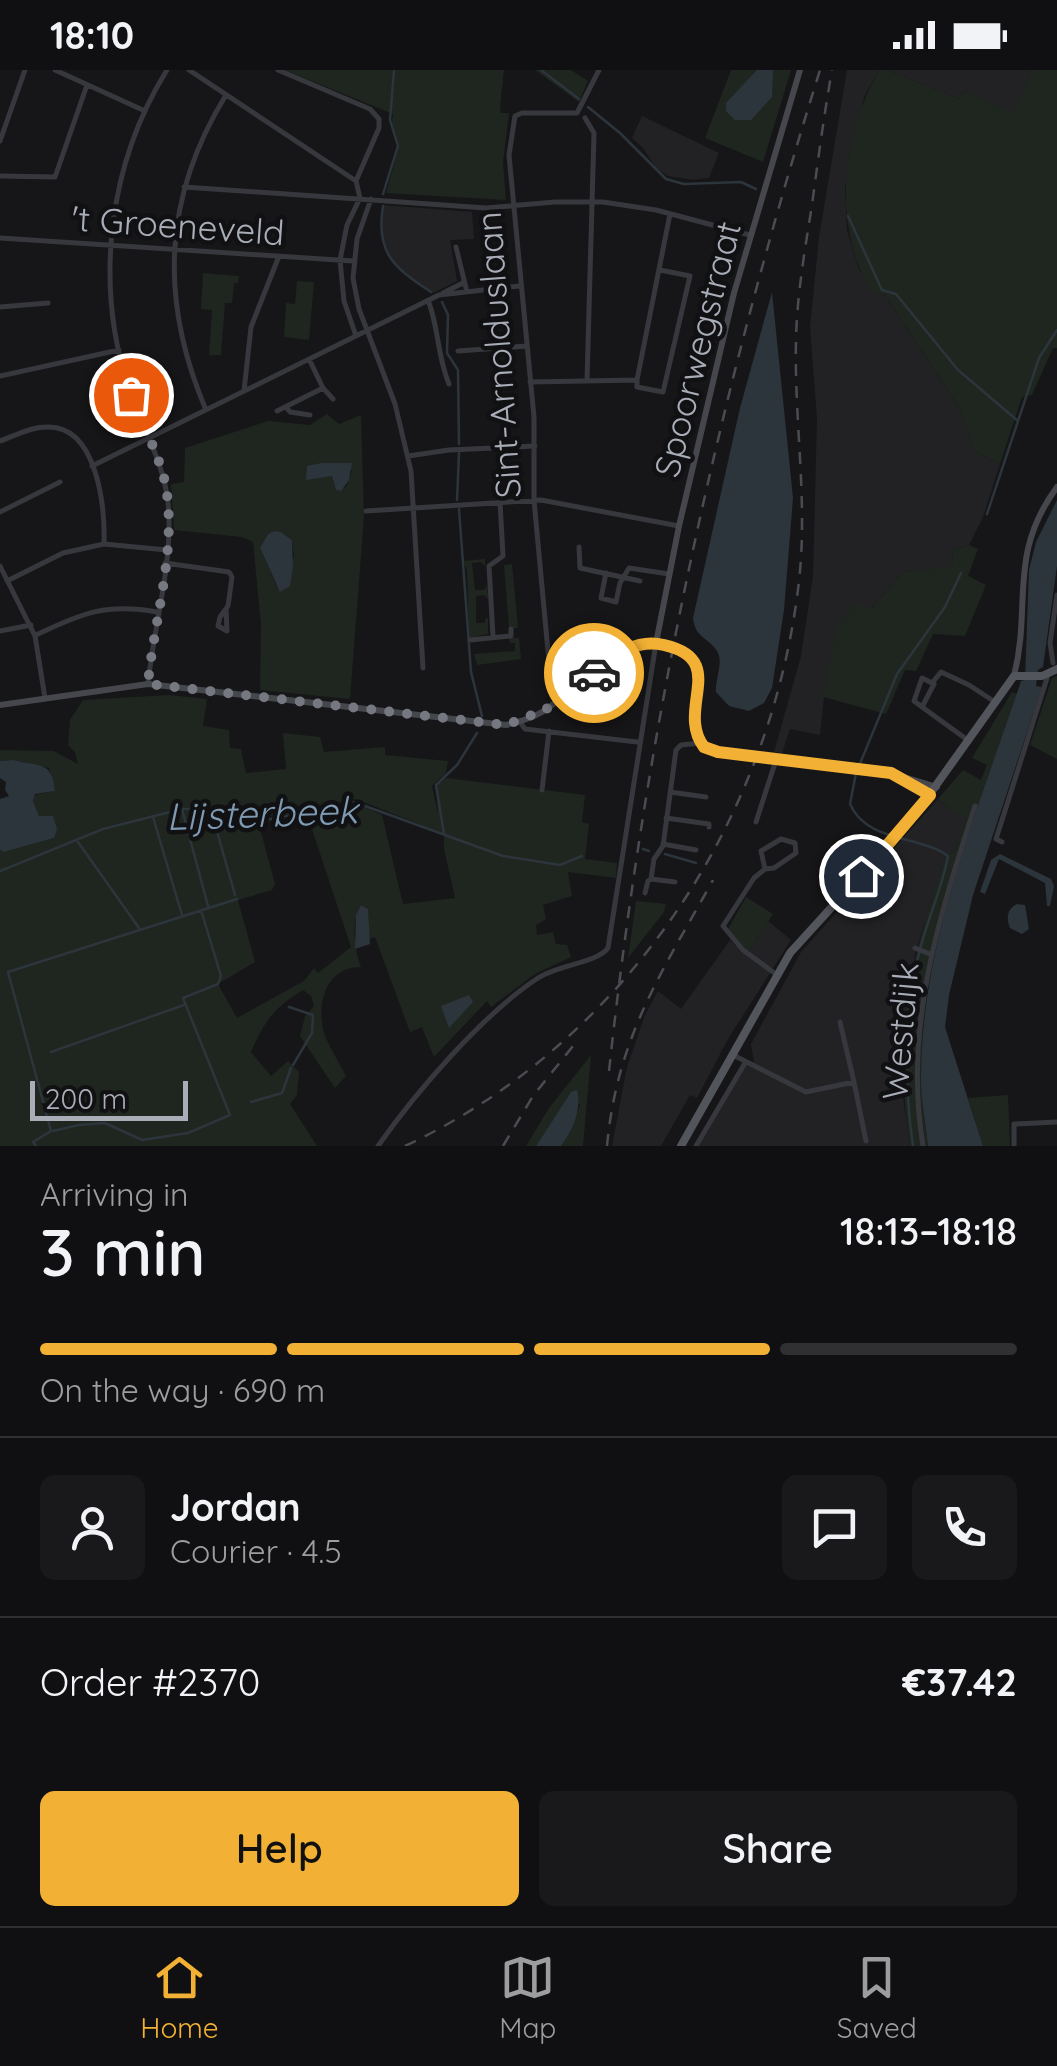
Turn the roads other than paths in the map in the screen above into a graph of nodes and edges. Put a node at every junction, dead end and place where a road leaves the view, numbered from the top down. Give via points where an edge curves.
1 (25, 70) edge
2 (55, 70) edge
3 (167, 70) edge
4 (190, 70) edge
5 (278, 70) edge
6 (599, 70) edge
7 (800, 70) edge
8 (87, 85) junction
9 (226, 94) junction
10 (145, 111) junction
11 (585, 118) dead end
12 (0, 141) edge
13 (0, 176) edge
14 (356, 181) junction
15 (184, 187) junction
16 (360, 198) junction
17 (372, 198) junction
18 (592, 201) junction
19 (512, 206) junction
20 (670, 214) junction
21 (750, 235) junction
22 (0, 238) edge
23 (111, 245) junction
24 (456, 247) dead end
25 (174, 250) junction
26 (279, 256) junction
27 (340, 260) junction
28 (354, 261) junction
29 (659, 270) junction
30 (463, 283) junction
31 (520, 286) junction
32 (467, 292) junction
33 (439, 294) junction
34 (428, 300) junction
35 (48, 303) dead end
36 (0, 306) edge
37 (367, 330) junction
38 (356, 336) junction
39 (526, 346) junction
40 (118, 350) junction
41 (458, 351) dead end
42 (308, 359) junction
43 (0, 376) edge
44 (637, 380) junction
45 (587, 381) junction
46 (530, 382) junction
47 (449, 384) dead end
48 (322, 388) junction
49 (244, 391) junction
50 (333, 398) dead end
51 (286, 408) junction
52 (206, 410) junction
53 (277, 412) dead end
54 (310, 415) dead end
55 (149, 438) junction
56 (0, 441) edge
57 (535, 446) junction
58 (408, 456) junction
59 (92, 466) junction
60 (60, 482) dead end
61 (1057, 488) edge
62 (534, 500) junction
63 (500, 502) junction
64 (415, 508) junction
65 (366, 511) dead end
66 (0, 512) edge
67 (680, 526) junction
68 (104, 544) junction
69 (578, 547) dead end
70 (167, 550) junction
71 (165, 562) junction
72 (0, 566) edge
73 (606, 573) junction
74 (668, 574) junction
75 (624, 578) junction
76 (7, 581) junction
77 (640, 581) dead end
78 (1057, 595) edge
79 (226, 609) dead end
80 (157, 612) junction
81 (31, 626) junction
82 (511, 629) dead end
83 (0, 630) edge
84 (36, 636) junction
85 (493, 636) junction
86 (470, 640) dead end
87 (656, 642) junction
88 (423, 668) dead end
89 (1053, 668) edge
90 (1014, 676) junction
91 (931, 683) junction
92 (148, 684) junction
93 (45, 698) junction
94 (560, 699) junction
95 (996, 702) junction
96 (0, 705) edge
97 (922, 707) junction
98 (520, 722) junction
99 (549, 731) junction
100 (971, 738) junction
101 (638, 742) junction
102 (701, 743) junction
103 (776, 760) junction
104 (542, 790) dead end
105 (933, 791) junction
106 (670, 792) junction
107 (706, 798) dead end
108 (975, 806) dead end
109 (666, 818) junction
110 (756, 822) dead end
111 (708, 827) dead end
112 (1002, 842) dead end
113 (663, 844) junction
114 (696, 850) dead end
115 (764, 868) junction
116 (652, 879) junction
117 (675, 882) dead end
118 (646, 893) dead end
119 (776, 975) junction
120 (840, 1022) dead end
121 (732, 1054) junction
122 (746, 1062) junction
123 (854, 1082) junction
124 (1057, 1122) edge
125 (866, 1141) dead end
126 (378, 1146) edge
127 (681, 1146) edge
128 (696, 1146) edge
129 (922, 1146) edge
130 (1014, 1146) edge

1 - 12 street
2 - 8 street
3 - 10 street
4 - 9 street
5 - 14 street via 376,114 379,128
6 - 19 street, Sint-Arnolduslaan via 577,112 522,113 514,119
7 - 21 main road, Spoorwegstraat
8 - 10 street
8 - 13 street via 55,177
9 - 14 street
9 - 15 street
10 - 23 street via 120,182
11 - 18 street via 594,133
14 - 16 street
15 - 16 street
15 - 25 street
16 - 17 street
16 - 27 street
17 - 19 street
17 - 28 street
18 - 19 street
18 - 20 street
18 - 45 street
19 - 31 street, Sint-Arnolduslaan
20 - 21 street
20 - 29 street
21 - 67 main road, Spoorwegstraat
22 - 23 street, 't Groeneveld
23 - 25 street, 't Groeneveld
23 - 40 street
24 - 30 street
25 - 26 street, 't Groeneveld
25 - 52 street via 180,329
26 - 27 street, 't Groeneveld
26 - 49 street via 251,327
27 - 28 street, 't Groeneveld
27 - 38 street
28 - 37 street
29 - 44 street
29 - 44 street via 690,276 663,392 637,387
30 - 32 street
30 - 33 street
31 - 32 street
31 - 39 street, Sint-Arnolduslaan
32 - 33 street
33 - 34 street
34 - 37 street
34 - 47 street
35 - 36 street
37 - 38 street
37 - 58 street
38 - 42 street
39 - 41 street
39 - 46 street, Sint-Arnolduslaan
40 - 43 street
40 - 55 street
42 - 48 street
42 - 49 street
44 - 45 street
45 - 46 street
46 - 57 street, Sint-Arnolduslaan
48 - 50 street
48 - 51 street
49 - 52 street
51 - 53 street
51 - 54 street
52 - 55 street
55 - 59 street
55 - 70 street via 165,486
56 - 59 street via 59,428 78,440
57 - 58 street
57 - 62 street, Sint-Arnolduslaan
58 - 64 street
59 - 68 street via 103,498
60 - 66 street
61 - 90 main road via 1024,558
62 - 63 street
62 - 67 street
62 - 94 street, Sint-Arnolduslaan via 551,684
63 - 64 street
63 - 85 street via 504,555 490,565
64 - 65 street
64 - 88 street
67 - 74 main road, Spoorwegstraat
68 - 70 street
68 - 76 street via 63,553
69 - 73 street via 580,568
70 - 71 street
71 - 79 street via 230,572
71 - 80 street
72 - 76 street
73 - 75 street
73 - 75 street via 601,598 616,602
74 - 75 street via 631,567
74 - 87 main road, Spoorwegstraat
75 - 77 street
76 - 81 street
78 - 89 street
80 - 84 street via 102,608
80 - 92 street
81 - 83 street
81 - 84 street
82 - 85 street via 511,636
84 - 93 street
85 - 86 street
87 - 94 main road via 621,652
87 - 101 street
87 - 102 main road via 682,650 696,664 694,720
89 - 90 main road
89 - 112 street via 996,839
90 - 95 main road
91 - 95 street via 941,672
91 - 97 street
91 - 97 street via 922,678 914,700
92 - 93 main road
92 - 98 main road via 486,724
93 - 96 main road
94 - 98 main road
95 - 100 main road
97 - 100 street
98 - 99 street via 525,729
99 - 101 street
99 - 104 street
100 - 105 main road
101 - 126 street via 606,952 548,972 512,998 417,1094
102 - 103 main road via 718,752
102 - 106 street via 677,748
103 - 105 main road via 891,773
103 - 110 street
105 - 119 main road
106 - 107 street
106 - 109 street
108 - 129 street, Westdijk via 921,951 916,1086
109 - 111 street
109 - 113 street
113 - 114 street
113 - 116 street
115 - 115 street via 763,848 781,839 796,843 794,856
115 - 119 street via 723,926
116 - 117 street
116 - 118 street
119 - 121 main road
120 - 123 street
121 - 122 street
121 - 127 main road
122 - 123 street via 806,1092
122 - 128 street
123 - 125 street
124 - 130 street via 1014,1124

